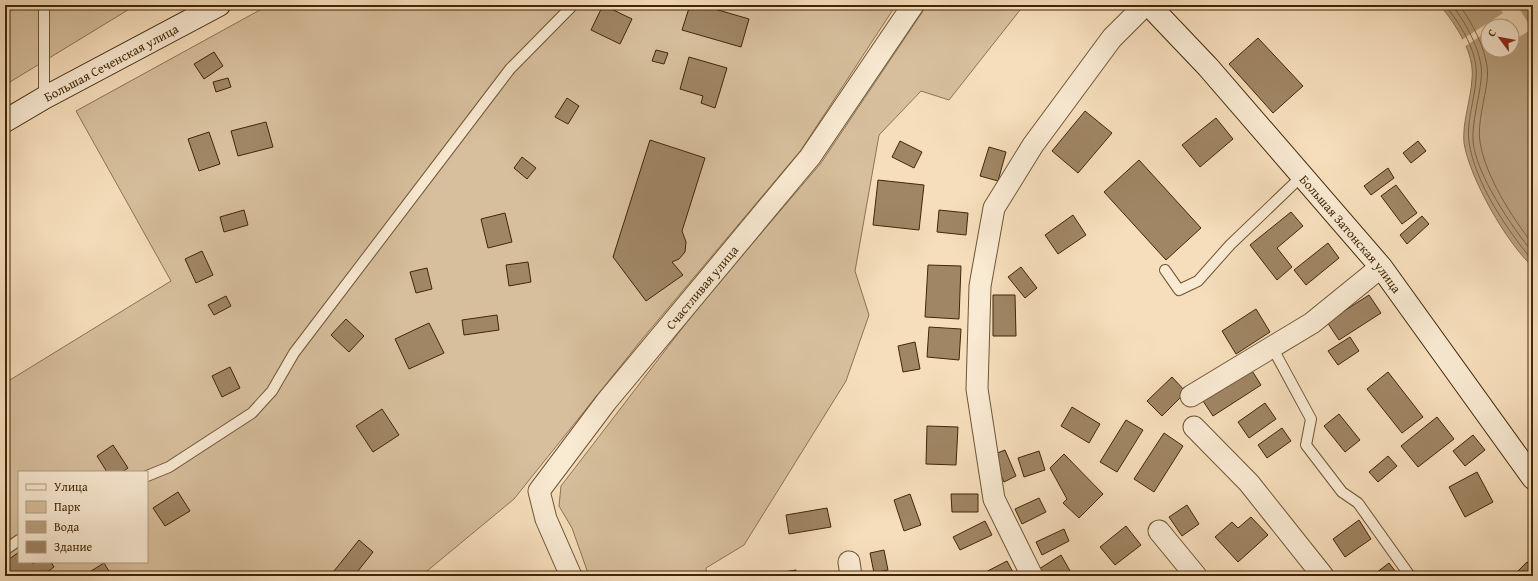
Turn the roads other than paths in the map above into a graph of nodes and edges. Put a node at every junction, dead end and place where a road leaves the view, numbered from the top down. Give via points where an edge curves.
1 (44, 5) edge
2 (219, 5) edge
3 (573, 5) edge
4 (913, 5) edge
5 (1145, 5) edge
6 (1149, 5) edge
7 (44, 98) junction
8 (5, 122) edge
9 (1303, 175) junction
10 (1381, 267) junction
11 (1165, 270) dead end
12 (1272, 347) junction
13 (1191, 396) dead end
14 (1194, 427) dead end
15 (148, 476) edge
16 (1533, 478) edge
17 (1159, 531) dead end
18 (18, 541) edge
19 (5, 550) edge
20 (571, 576) edge
21 (1032, 576) edge
22 (1196, 576) edge
23 (1323, 576) edge
24 (1410, 576) edge

1 - 7 lane
2 - 7 street, Большая Сеченская улица
3 - 15 lane via 510,69 294,353 272,391 252,413 169,467
4 - 20 street, Счастливая улица via 810,156 606,402 539,491 546,519
5 - 21 street via 1107,44 1033,145 994,208 980,286 977,390 994,499
6 - 9 street, Большая Затонская улица via 1208,67
7 - 8 street, Большая Сеченская улица
9 - 10 street, Большая Затонская улица
9 - 11 lane via 1230,245 1198,280 1179,290
10 - 12 street via 1312,322
10 - 16 street, Большая Затонская улица
12 - 13 street
12 - 24 lane via 1311,419 1306,445 1342,492 1358,503
14 - 23 street via 1249,482
17 - 22 street
18 - 19 lane

